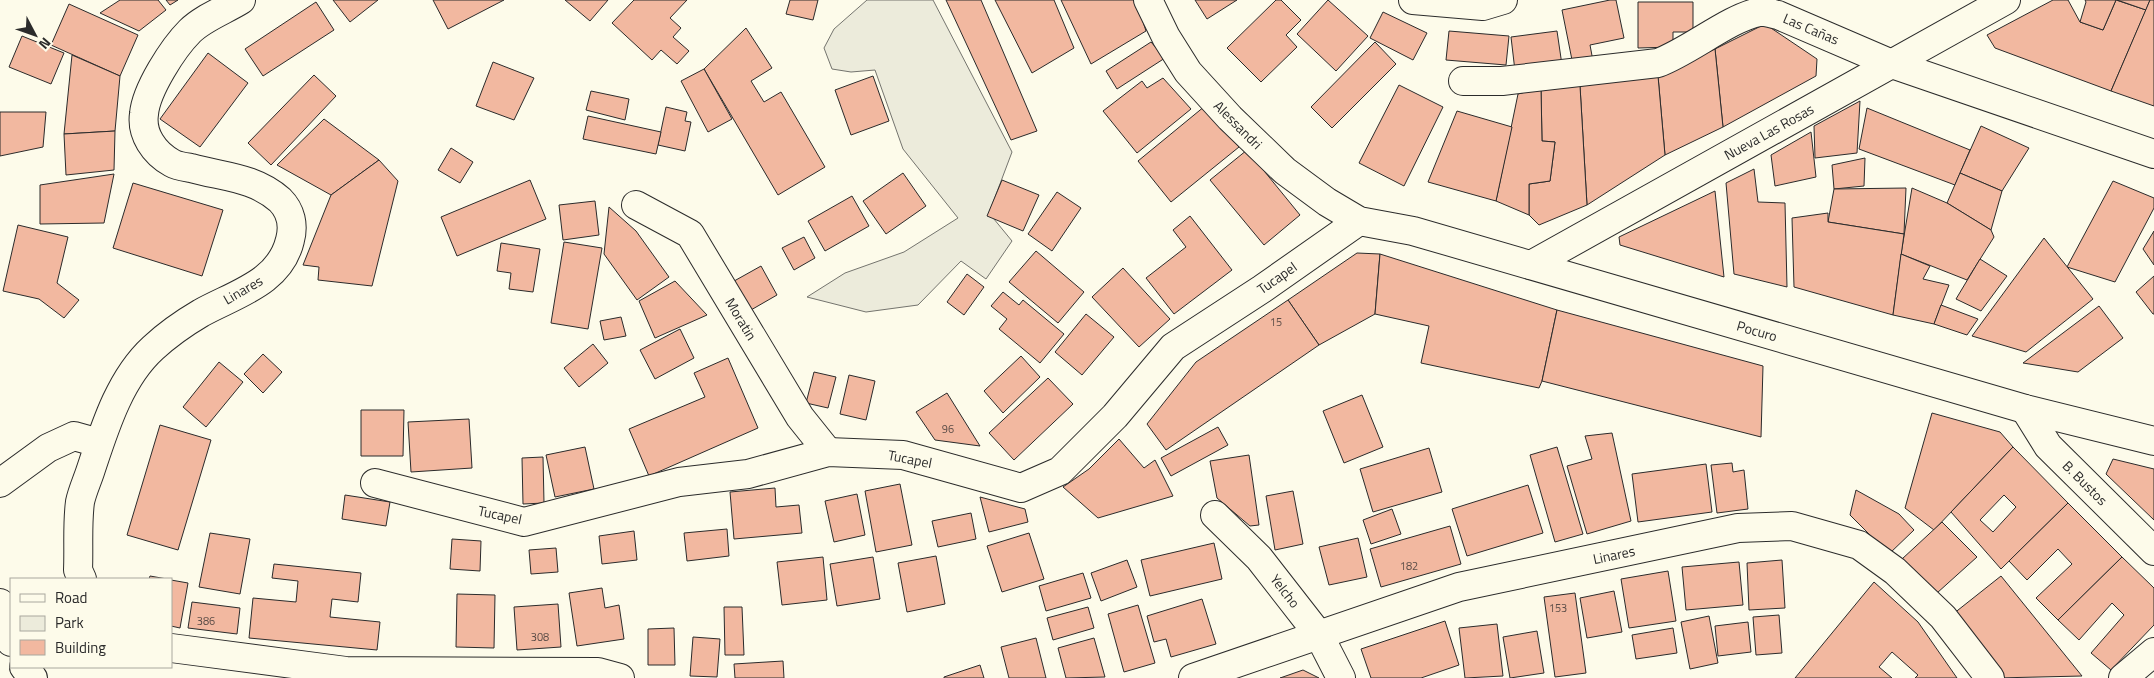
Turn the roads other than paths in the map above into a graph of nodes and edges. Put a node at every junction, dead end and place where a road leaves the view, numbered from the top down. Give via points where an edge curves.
1 (241, 0) edge
2 (1148, 0) edge
3 (1413, 0) edge
4 (1503, 0) edge
5 (2006, 0) edge
6 (1892, 64) junction
7 (1463, 81) dead end
8 (2154, 154) edge
9 (636, 205) dead end
10 (1359, 222) junction
11 (1531, 265) junction
12 (2024, 409) junction
13 (2154, 442) edge
14 (100, 443) junction
15 (828, 452) junction
16 (375, 483) dead end
17 (0, 484) edge
18 (1216, 515) dead end
19 (2154, 551) edge
20 (82, 578) edge
21 (0, 603) edge
22 (1319, 635) junction
23 (10, 638) edge
24 (172, 648) edge
25 (2154, 652) edge
26 (25, 668) edge
27 (34, 678) edge
28 (620, 678) edge
29 (1193, 678) edge
30 (1341, 678) edge
31 (1990, 678) edge
32 (2124, 678) edge

1 - 14 street, Linares via 192,30 172,52 154,85 144,114 146,136 155,149 172,163 252,182 269,191 292,217 288,251 278,266 259,283 202,313 152,349 119,396
2 - 10 street, Alessandri via 1188,72 1230,118 1285,171
3 - 4 street via 1483,6
5 - 6 street, Nueva Las Rosas
6 - 7 street, Las Cañas via 1778,15 1761,12 1742,18 1675,57 1658,63 1502,81
6 - 8 street, Las Cañas
6 - 11 street, Nueva Las Rosas
9 - 15 street, Moratin via 690,234 800,416
10 - 11 street, Pocuro via 1413,231
10 - 15 street, Tucapel via 1173,347 1115,416 1060,471 1021,488 903,455
11 - 12 street, Pocuro
12 - 13 street, Pocuro
12 - 19 street, B. Bustos via 2048,446
14 - 17 street via 74,436 48,448
14 - 20 street, Linares via 80,502 78,570
15 - 16 street, Tucapel via 748,474 679,482 524,522
18 - 22 street, Yelcho via 1259,558
21 - 23 street
22 - 29 street, Linares
22 - 30 street, Yelcho
22 - 31 street, Linares via 1459,587 1738,528 1792,526 1860,545 1895,571 1943,618
24 - 28 street via 346,671 598,672
25 - 32 street
26 - 27 street

